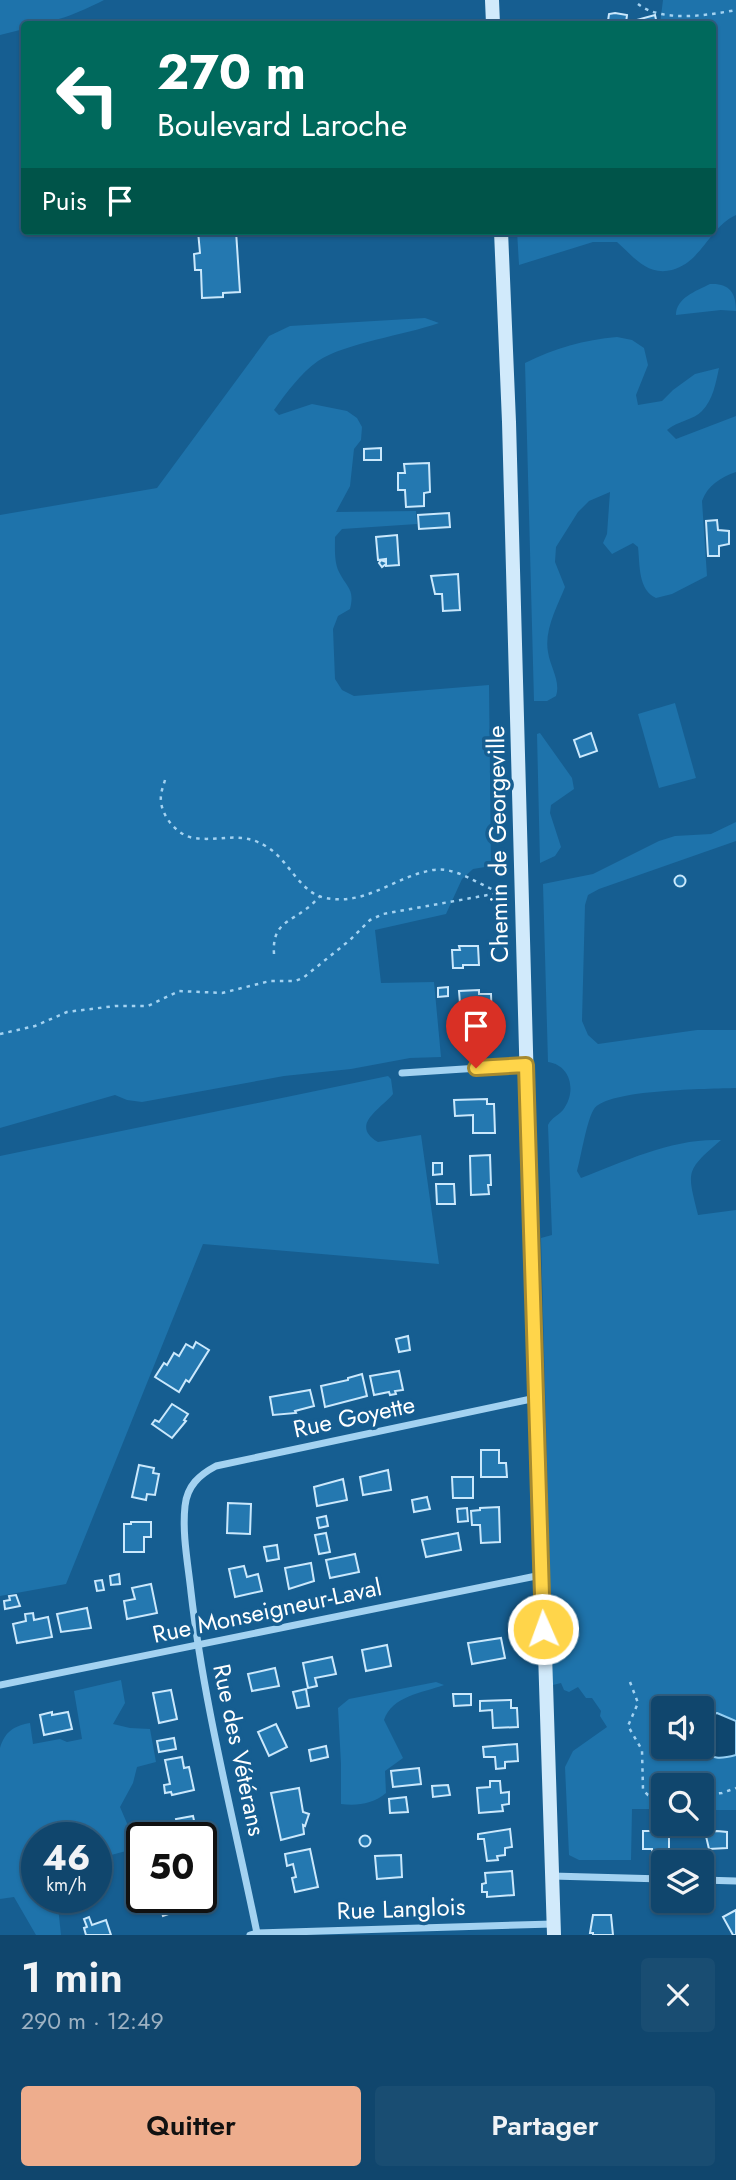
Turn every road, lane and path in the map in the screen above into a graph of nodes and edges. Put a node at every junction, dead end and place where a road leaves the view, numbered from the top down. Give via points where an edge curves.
1 (492, 0) edge
2 (638, 4) dead end
3 (736, 10) edge
4 (493, 21) edge
5 (501, 235) edge
6 (164, 780) dead end
7 (499, 893) junction
8 (522, 893) junction
9 (319, 897) junction
10 (274, 954) dead end
11 (0, 1034) edge
12 (526, 1065) junction
13 (402, 1073) dead end
14 (536, 1398) junction
15 (189, 1490) joint
16 (541, 1575) junction
17 (197, 1645) junction
18 (630, 1682) dead end
19 (0, 1685) edge
20 (736, 1788) edge
21 (714, 1794) edge
22 (651, 1795) edge
23 (551, 1875) junction
24 (651, 1879) edge
25 (714, 1880) edge
26 (736, 1881) edge
27 (553, 1929) edge
28 (254, 1934) edge

1 - 4 main road
2 - 3 path via 678,15
5 - 8 main road, Chemin de Georgeville
6 - 9 path via 161,808 184,835 256,841 282,858
7 - 8 path
7 - 9 path via 444,870 413,876 360,899
7 - 11 path via 383,914 295,981 270,981 212,994 178,991 154,1004 67,1012
8 - 12 main road, Chemin de Georgeville
9 - 10 path via 283,925
12 - 13 street
12 - 14 main road, Chemin de Georgeville
14 - 15 street, Rue Goyette via 216,1466 199,1475
14 - 16 main road, Chemin de Georgeville
15 - 17 street, Rue des Vétérans via 185,1537
16 - 17 street, Rue Monseigneur-Laval
16 - 23 main road, Chemin de Georgeville
17 - 19 street, Rue Monseigneur-Laval
17 - 28 street, Rue des Vétérans
18 - 22 path via 638,1703 628,1726 642,1750 643,1790
20 - 21 path
23 - 24 street
23 - 27 main road, Chemin de Georgeville
25 - 26 street
27 - 28 street, Rue Langlois

